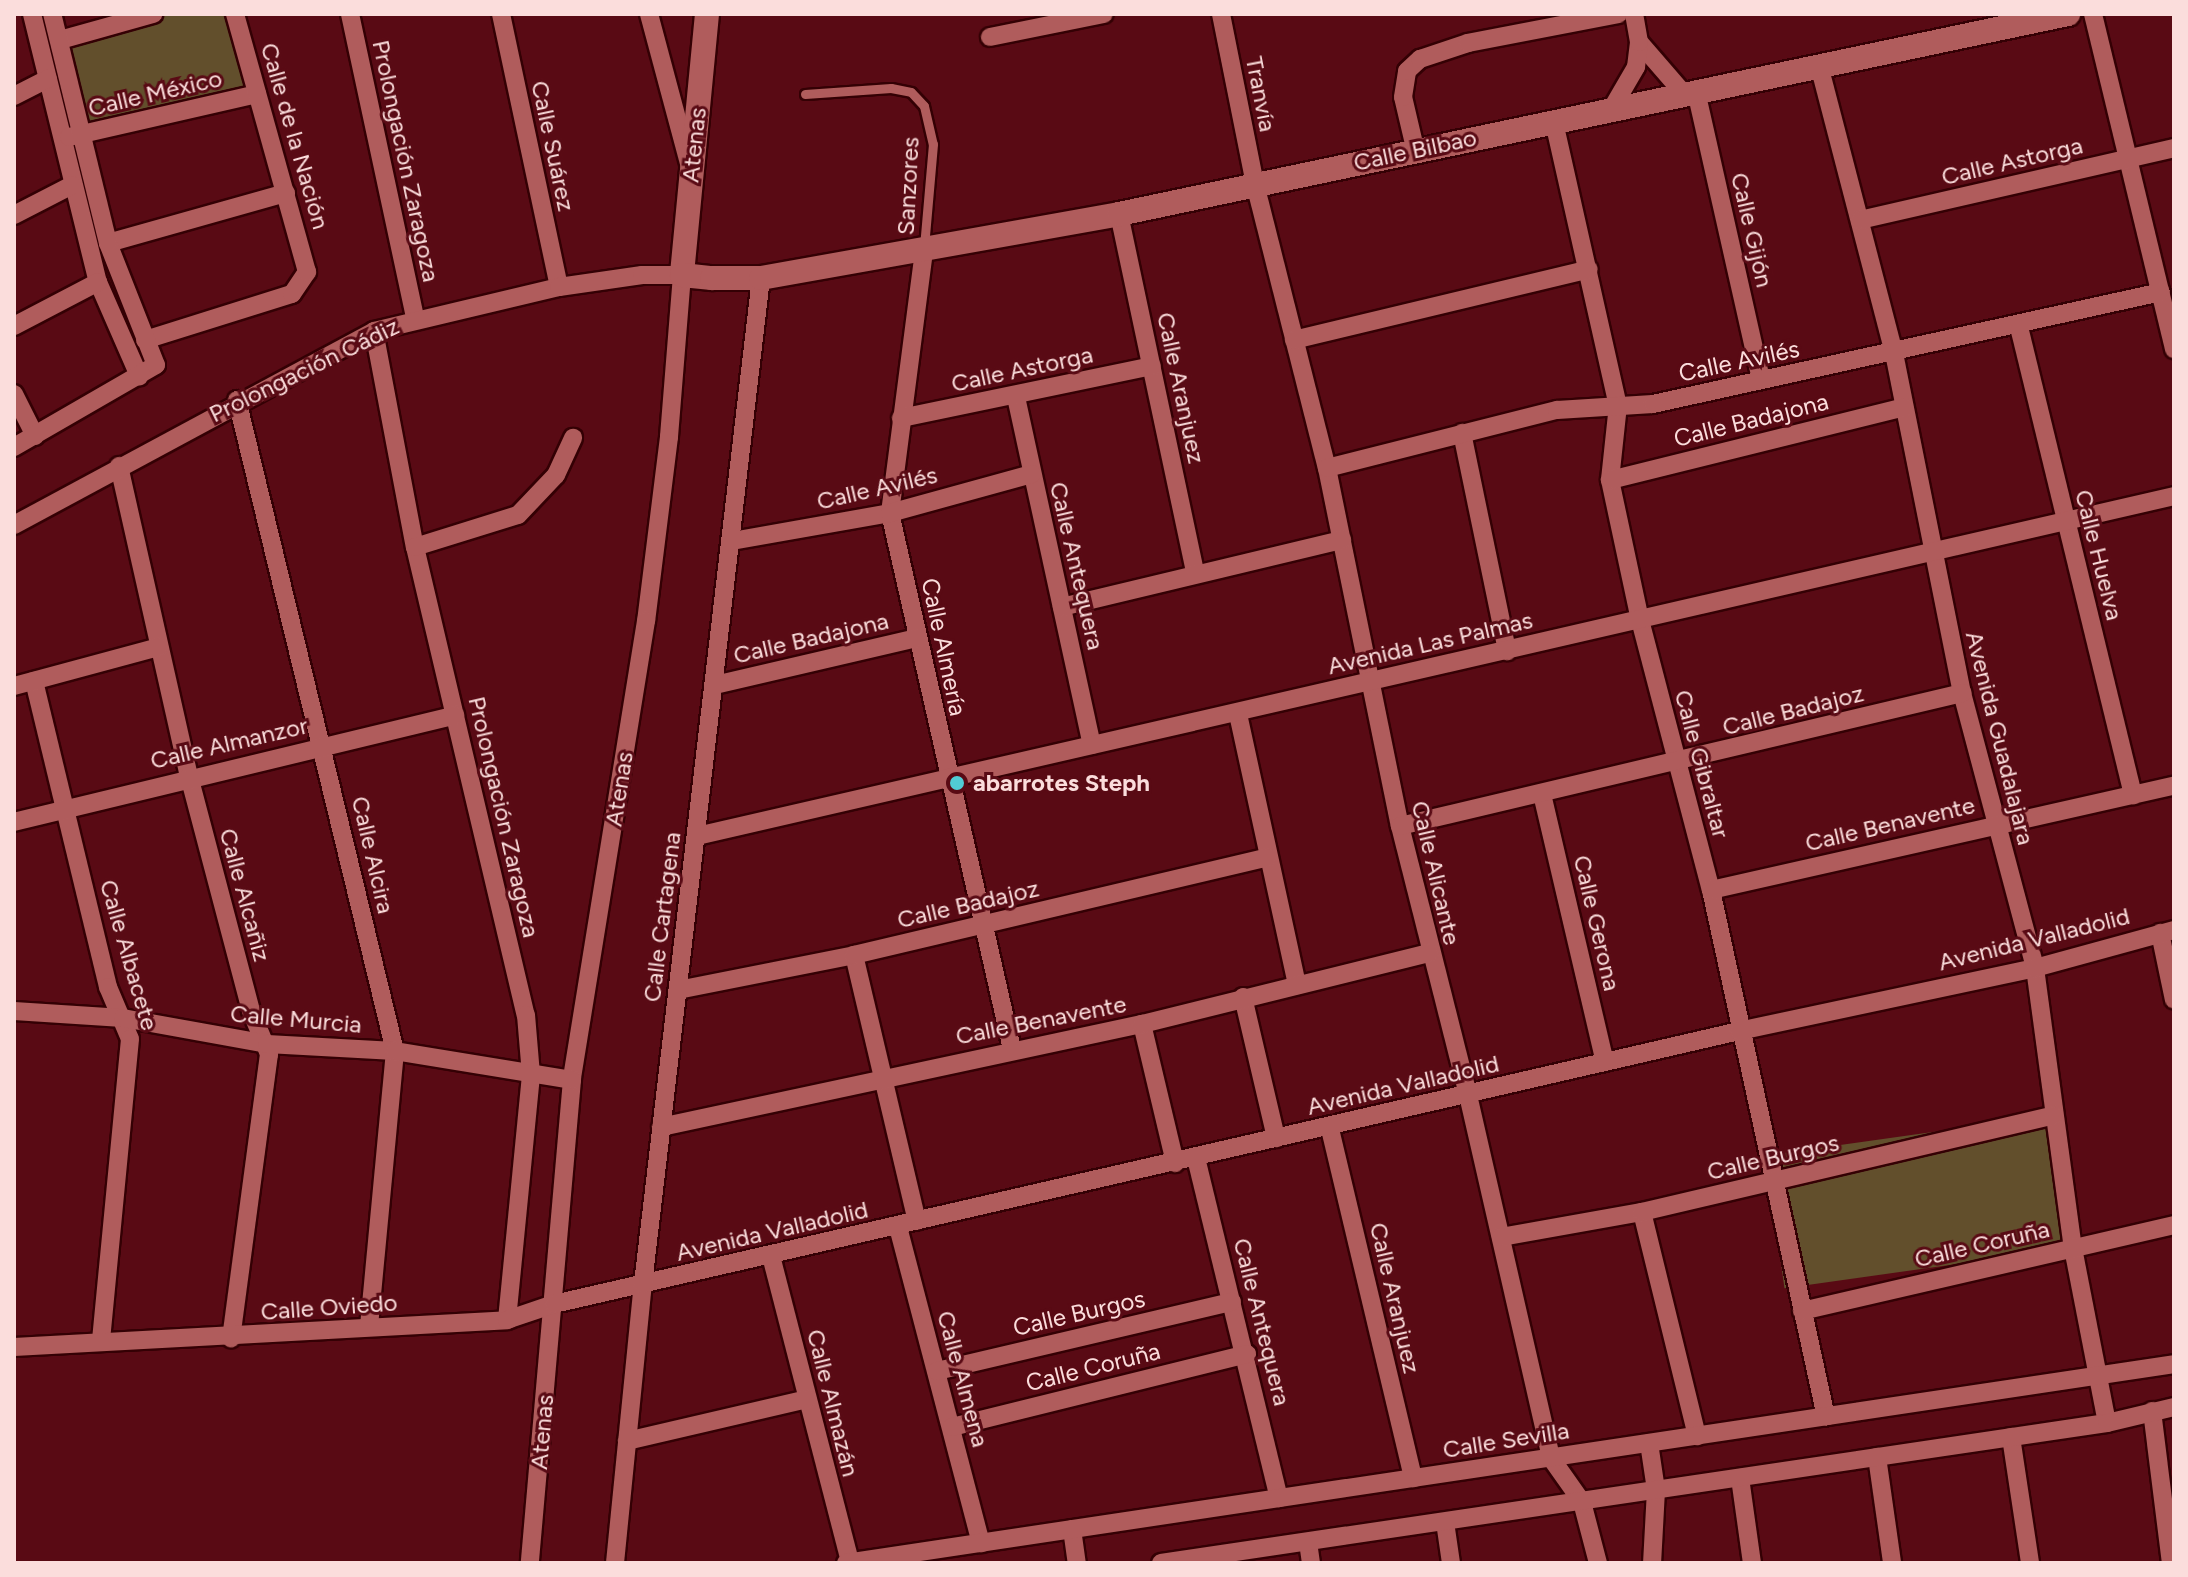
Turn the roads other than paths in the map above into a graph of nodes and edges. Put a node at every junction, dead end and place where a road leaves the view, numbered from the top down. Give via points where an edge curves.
1 (32, 14) edge
2 (52, 14) edge
3 (153, 14) edge
4 (235, 14) edge
5 (350, 14) edge
6 (501, 14) edge
7 (649, 14) edge
8 (707, 14) edge
9 (1104, 14) edge
10 (1221, 14) edge
11 (1618, 14) edge
12 (1634, 14) edge
13 (2068, 14) edge
14 (2093, 14) edge
15 (1984, 23) edge
16 (990, 37) dead end
17 (60, 40) junction
18 (1639, 42) junction
19 (1820, 69) junction
20 (48, 79) junction
21 (1690, 92) junction
22 (257, 94) junction
23 (805, 94) dead end
24 (14, 96) edge
25 (1611, 110) junction
26 (1554, 122) junction
27 (72, 136) junction
28 (1415, 148) junction
29 (2174, 148) edge
30 (2130, 158) junction
31 (691, 170) junction
32 (1255, 184) junction
33 (72, 185) junction
34 (286, 193) junction
35 (1119, 214) junction
36 (14, 215) edge
37 (1860, 220) junction
38 (108, 243) junction
39 (924, 251) junction
40 (1589, 269) junction
41 (682, 275) junction
42 (761, 278) junction
43 (98, 282) junction
44 (559, 287) junction
45 (2161, 292) junction
46 (415, 318) junction
47 (14, 326) edge
48 (2019, 327) junction
49 (374, 331) junction
50 (145, 340) junction
51 (1294, 340) junction
52 (2174, 349) edge
53 (1894, 353) junction
54 (1152, 366) junction
55 (139, 376) junction
56 (1761, 380) junction
57 (14, 394) edge
58 (1016, 397) junction
59 (237, 400) junction
60 (1618, 405) junction
61 (1904, 407) junction
62 (901, 418) junction
63 (1462, 433) junction
64 (35, 436) junction
65 (573, 438) dead end
66 (14, 447) edge
67 (119, 466) junction
68 (1327, 468) junction
69 (1032, 474) junction
70 (1610, 480) junction
71 (2174, 496) edge
72 (890, 513) junction
73 (2065, 521) junction
74 (14, 525) edge
75 (1342, 540) junction
76 (732, 541) junction
77 (415, 547) junction
78 (1934, 552) junction
79 (1195, 573) junction
80 (1062, 607) junction
81 (1640, 620) junction
82 (917, 638) junction
83 (159, 647) junction
84 (1507, 651) junction
85 (1370, 679) junction
86 (34, 681) junction
87 (715, 685) junction
88 (14, 686) edge
89 (1962, 693) junction
90 (1238, 714) junction
91 (455, 715) junction
92 (1092, 745) junction
93 (322, 746) junction
94 (1675, 763) junction
95 (189, 776) junction
96 (948, 777) junction
97 (2174, 786) edge
98 (1542, 794) junction
99 (2133, 795) junction
100 (64, 809) junction
101 (14, 822) edge
102 (1995, 824) junction
103 (1400, 826) junction
104 (697, 836) junction
105 (1268, 857) junction
106 (1711, 890) junction
107 (986, 925) junction
108 (2167, 931) edge
109 (1429, 953) junction
110 (854, 955) junction
111 (2035, 968) junction
112 (1297, 985) junction
113 (678, 990) junction
114 (1243, 997) junction
115 (2174, 1000) edge
116 (14, 1011) edge
117 (123, 1018) junction
118 (1142, 1024) junction
119 (1739, 1031) junction
120 (267, 1044) junction
121 (1012, 1049) junction
122 (395, 1051) junction
123 (1605, 1062) junction
124 (531, 1075) junction
125 (884, 1078) junction
126 (572, 1080) junction
127 (1468, 1095) junction
128 (2054, 1115) junction
129 (661, 1127) junction
130 (1330, 1129) junction
131 (1276, 1138) junction
132 (1196, 1158) junction
133 (1175, 1163) junction
134 (1771, 1183) junction
135 (1642, 1212) junction
136 (917, 1221) junction
137 (2174, 1225) edge
138 (898, 1227) junction
139 (1501, 1237) junction
140 (2073, 1248) junction
141 (771, 1256) junction
142 (643, 1284) junction
143 (1232, 1302) junction
144 (554, 1304) junction
145 (1802, 1311) junction
146 (507, 1320) junction
147 (369, 1327) junction
148 (231, 1338) junction
149 (101, 1342) junction
150 (14, 1347) edge
151 (1247, 1354) junction
152 (2174, 1364) edge
153 (937, 1371) junction
154 (2100, 1376) junction
155 (807, 1399) junction
156 (2174, 1407) edge
157 (2152, 1411) junction
158 (1826, 1417) junction
159 (2107, 1423) junction
160 (952, 1427) junction
161 (1697, 1436) junction
162 (2011, 1437) junction
163 (627, 1441) junction
164 (1649, 1443) junction
165 (1877, 1457) junction
166 (1551, 1458) junction
167 (1413, 1478) junction
168 (1740, 1478) junction
169 (1656, 1490) junction
170 (1279, 1498) junction
171 (1582, 1502) junction
172 (1445, 1522) junction
173 (1072, 1529) junction
174 (1308, 1542) junction
175 (981, 1543) junction
176 (1169, 1562) edge
177 (530, 1563) edge
178 (615, 1563) edge
179 (848, 1563) edge
180 (1077, 1563) edge
181 (1311, 1563) edge
182 (1451, 1563) edge
183 (1598, 1563) edge
184 (1652, 1563) edge
185 (1752, 1563) edge
186 (1892, 1563) edge
187 (2030, 1563) edge
188 (2171, 1563) edge

1 - 20 street
2 - 17 street
3 - 17 street
4 - 22 street, Calle de la Nación
5 - 46 street, Prolongación Zaragoza
6 - 44 street, Calle Suárez
7 - 31 street
8 - 31 street, Atenas
9 - 16 street
10 - 32 street, Tranvía
11 - 28 street via 1468,43 1420,59 1407,71 1403,97
12 - 18 street
13 - 15 street, Calle Bilbao
14 - 30 street
15 - 19 street, Calle Bilbao
17 - 27 street
18 - 21 street
18 - 25 street via 1630,84
19 - 21 street, Calle Bilbao
19 - 37 street, Avenida Guadalajara
20 - 24 street
20 - 27 street
21 - 25 street, Calle Bilbao
21 - 56 street, Calle Gijón
22 - 27 street, Calle México
22 - 34 street, Calle de la Nación
23 - 39 lane, Sanzores via 891,88 911,92 924,106 933,144
25 - 26 street, Calle Bilbao
26 - 28 street, Calle Bilbao
26 - 40 street, Calle Gibraltar
27 - 33 street
27 - 38 street
28 - 32 street, Calle Bilbao
29 - 30 street, Calle Astorga
30 - 37 street, Calle Astorga
30 - 45 street
31 - 41 street, Atenas
32 - 35 street, Calle Bilbao
32 - 51 street, Calle Alicante
33 - 36 street
33 - 43 street
34 - 38 street
34 - 50 street, Calle de la Nación via 307,272 292,294
35 - 39 street, Calle Bilbao
35 - 54 street, Calle Aranjuez
37 - 53 street, Avenida Guadalajara
38 - 50 street
39 - 42 street, Calle Bilbao
39 - 62 street, Calle Almería
40 - 51 street
40 - 60 street, Calle Gibraltar
41 - 42 street, Prolongación Cádiz
41 - 44 street, Prolongación Cádiz
41 - 126 street, Atenas via 646,621
42 - 76 street, Calle Cartagena
43 - 47 street
43 - 55 street
44 - 46 street, Prolongación Cádiz
45 - 48 street, Calle Avilés
45 - 52 street
46 - 49 street, Prolongación Cádiz
48 - 53 street, Calle Avilés
48 - 73 street, Calle Huelva
49 - 59 street, Prolongación Cádiz
49 - 77 street, Prolongación Zaragoza
50 - 55 street via 156,365
51 - 68 street, Calle Alicante
53 - 56 street, Calle Avilés
53 - 61 street, Avenida Guadalajara
54 - 58 street, Calle Astorga
54 - 79 street, Calle Aranjuez
55 - 64 street
56 - 60 street, Calle Avilés via 1653,404
57 - 64 street
58 - 62 street, Calle Astorga
58 - 69 street, Calle Antequera
59 - 67 street, Prolongación Cádiz
59 - 93 street, Calle Alcira
60 - 63 street, Calle Avilés via 1557,410
60 - 70 street, Calle Gibraltar
61 - 70 street, Calle Badajona
61 - 78 street, Avenida Guadalajara
62 - 72 street, Calle Almería
63 - 68 street, Calle Avilés
63 - 84 street
64 - 66 street
65 - 77 street via 556,475 518,515
67 - 74 street, Prolongación Cádiz
67 - 83 street, Calle Alcañiz
68 - 75 street, Calle Alicante
69 - 72 street, Calle Avilés
69 - 80 street, Calle Antequera
70 - 81 street, Calle Gibraltar
71 - 73 street, Avenida Las Palmas
72 - 76 street, Calle Avilés
72 - 82 street, Calle Almería
73 - 78 street, Avenida Las Palmas
73 - 99 street, Calle Huelva
75 - 79 street
75 - 85 street, Calle Alicante
76 - 87 street, Calle Cartagena
77 - 91 street, Prolongación Zaragoza
78 - 81 street, Avenida Las Palmas
78 - 89 street, Avenida Guadalajara
79 - 80 street
80 - 92 street, Calle Antequera
81 - 84 street, Avenida Las Palmas
81 - 94 street, Calle Gibraltar
82 - 87 street, Calle Badajona
82 - 96 street, Calle Almería
83 - 86 street
83 - 95 street, Calle Alcañiz
84 - 85 street, Avenida Las Palmas
85 - 90 street, Avenida Las Palmas
85 - 103 street, Calle Alicante
86 - 88 street
86 - 100 street, Calle Albacete
87 - 104 street, Calle Cartagena
89 - 94 street, Calle Badajoz
89 - 102 street, Avenida Guadalajara
90 - 92 street, Avenida Las Palmas
90 - 105 street
91 - 93 street, Calle Almanzor
91 - 124 street, Prolongación Zaragoza via 526,1015
92 - 96 street, Avenida Las Palmas
93 - 95 street, Calle Almanzor
93 - 122 street, Calle Alcira
94 - 98 street, Calle Badajoz
94 - 106 street, Calle Gibraltar
95 - 100 street, Calle Almanzor
95 - 120 street, Calle Alcañiz via 251,1011
96 - 104 street, Avenida Las Palmas
96 - 107 street, Calle Almería
97 - 99 street, Calle Benavente
98 - 103 street, Calle Badajoz
98 - 123 street, Calle Gerona
99 - 102 street, Calle Benavente
100 - 101 street, Calle Almanzor
100 - 117 street, Calle Albacete via 108,987
102 - 106 street, Calle Benavente
102 - 111 street, Avenida Guadalajara
103 - 109 street, Calle Alicante
104 - 113 street, Calle Cartagena
105 - 107 street, Calle Badajoz
105 - 112 street
106 - 119 street, Calle Gibraltar
107 - 110 street, Calle Badajoz
107 - 121 street, Calle Almería
108 - 111 street, Avenida Valladolid
108 - 115 street
109 - 112 street, Calle Benavente
109 - 127 street, Calle Alicante
110 - 113 street, Calle Badajoz
110 - 125 street
111 - 119 street, Avenida Valladolid
111 - 128 street, Avenida Guadalajara
112 - 114 street, Calle Benavente
113 - 129 street, Calle Cartagena
114 - 118 street, Calle Benavente
114 - 131 street
116 - 117 street, Calle Murcia
117 - 120 street, Calle Murcia
117 - 149 street, Calle Albacete via 131,1052
118 - 121 street, Calle Benavente
118 - 133 street
119 - 123 street, Avenida Valladolid
119 - 134 street, Calle Gibraltar
120 - 122 street, Calle Murcia
120 - 148 street, Calle Alcañiz via 268,1069
121 - 125 street, Calle Benavente
122 - 124 street, Calle Murcia
122 - 147 street, Calle Alcira
123 - 127 street, Avenida Valladolid
124 - 126 street, Calle Murcia
124 - 146 street, Prolongación Zaragoza
125 - 129 street, Calle Benavente
125 - 136 street
126 - 144 street, Atenas
127 - 130 street, Avenida Valladolid
127 - 139 street, Calle Alicante
128 - 134 street, Calle Burgos
128 - 140 street, Avenida Guadalajara
129 - 142 street, Calle Cartagena
130 - 131 street, Avenida Valladolid
130 - 167 street, Calle Aranjuez
131 - 132 street, Avenida Valladolid
132 - 133 street, Avenida Valladolid
132 - 143 street, Calle Antequera
133 - 136 street, Avenida Valladolid
134 - 135 street, Calle Burgos
134 - 145 street, Calle Gibraltar
135 - 139 street, Calle Burgos
135 - 161 street
136 - 138 street, Avenida Valladolid
137 - 140 street, Calle Coruña
138 - 141 street, Avenida Valladolid
138 - 153 street, Calle Almena
139 - 166 street, Calle Alicante
140 - 145 street, Calle Coruña
140 - 154 street, Avenida Guadalajara
141 - 142 street, Avenida Valladolid
141 - 155 street, Calle Almazán
142 - 144 street, Calle Oviedo
142 - 163 street, Calle Cartagena
143 - 151 street, Calle Antequera
143 - 153 street, Calle Burgos
144 - 146 street, Calle Oviedo
144 - 177 street, Atenas
145 - 158 street, Calle Gibraltar
146 - 147 street, Calle Oviedo
147 - 148 street, Calle Oviedo
148 - 149 street, Calle Oviedo
149 - 150 street, Calle Oviedo
151 - 160 street, Calle Coruña
151 - 170 street, Calle Antequera
152 - 154 street, Calle Sevilla
153 - 160 street, Calle Almena
154 - 158 street, Calle Sevilla
154 - 159 street, Avenida Guadalajara
155 - 163 street
155 - 179 street, Calle Almazán
156 - 157 street
157 - 159 street
157 - 188 street
158 - 161 street, Calle Sevilla
159 - 162 street
160 - 175 street, Calle Almena
161 - 164 street, Calle Sevilla
162 - 165 street
162 - 187 street
163 - 178 street, Calle Cartagena
164 - 166 street, Calle Sevilla
164 - 169 street
165 - 168 street
165 - 186 street
166 - 167 street, Calle Sevilla
166 - 171 street, Calle Alicante
167 - 170 street, Calle Sevilla
168 - 169 street
168 - 185 street
169 - 171 street
169 - 184 street
170 - 173 street, Calle Sevilla
171 - 172 street
171 - 183 street, Calle Alicante
172 - 174 street
172 - 182 street
173 - 175 street, Calle Sevilla
173 - 180 street
174 - 176 street
174 - 181 street
175 - 179 street, Calle Sevilla

